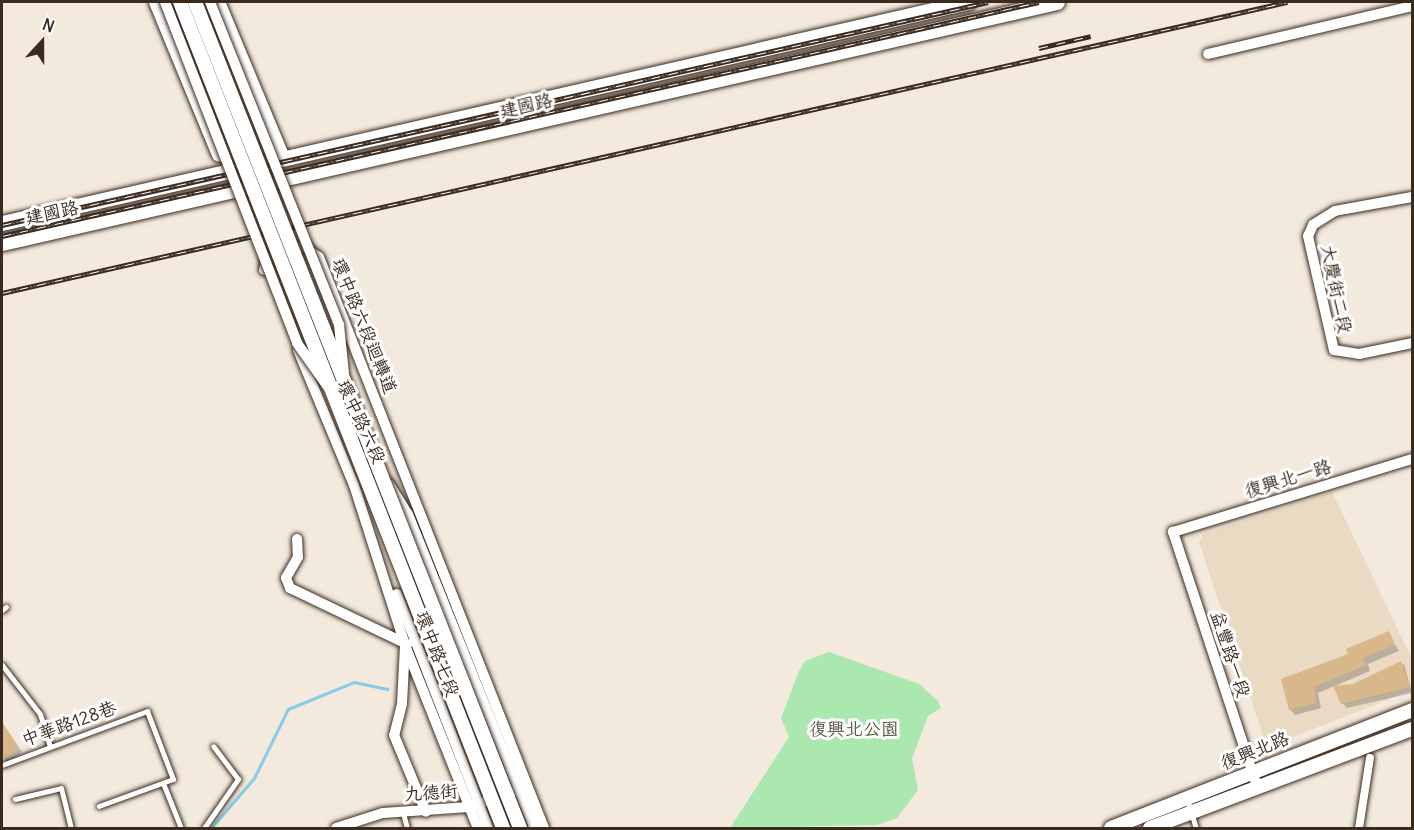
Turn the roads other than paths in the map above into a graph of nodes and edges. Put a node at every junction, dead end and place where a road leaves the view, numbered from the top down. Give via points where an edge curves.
1 (156, 2) edge
2 (165, 2) edge
3 (180, 2) edge
4 (195, 2) edge
5 (210, 2) edge
6 (218, 2) edge
7 (968, 2) edge
8 (1057, 2) edge
9 (1413, 6) edge
10 (1208, 54) dead end
11 (283, 158) junction
12 (224, 170) junction
13 (1413, 196) edge
14 (2, 223) edge
15 (2, 243) edge
16 (1413, 343) edge
17 (344, 374) junction
18 (330, 390) junction
19 (1413, 459) edge
20 (386, 479) junction
21 (372, 487) junction
22 (1173, 532) joint
23 (297, 539) dead end
24 (429, 551) junction
25 (386, 570) junction
26 (459, 630) junction
27 (410, 644) junction
28 (2, 665) edge
29 (1413, 710) edge
30 (1413, 729) edge
31 (213, 746) dead end
32 (50, 747) junction
33 (1370, 758) dead end
34 (2, 765) edge
35 (1255, 770) junction
36 (163, 783) junction
37 (1257, 786) junction
38 (523, 788) junction
39 (1187, 797) junction
40 (15, 799) dead end
41 (473, 805) junction
42 (99, 806) dead end
43 (1193, 811) junction
44 (403, 812) junction
45 (426, 812) junction
46 (71, 828) edge
47 (181, 828) edge
48 (204, 828) edge
49 (336, 828) edge
50 (406, 828) edge
51 (478, 828) edge
52 (488, 828) edge
53 (503, 828) edge
54 (520, 828) edge
55 (534, 828) edge
56 (544, 828) edge
57 (1111, 828) edge
58 (1150, 828) edge
59 (1196, 828) edge
60 (1359, 828) edge

1 - 12 street
2 - 18 street, 環中路六段, bridge via 297,343
3 - 18 street, bridge
4 - 17 street, bridge
5 - 17 street, 環中路六段, bridge via 339,325
6 - 11 street
7 - 11 main road, 建國路
8 - 15 main road, 建國路
9 - 10 street
11 - 12 main road, 建國路
12 - 14 main road, 建國路
13 - 16 street, 大慶街二段 via 1335,211 1313,225 1308,236 1334,350 1359,354
17 - 20 street, 環中路六段, bridge
18 - 21 street, 環中路六段, bridge
19 - 22 street, 復興北一路
20 - 24 street, 環中路六段
20 - 54 street, 環中路六段, bridge
21 - 25 street, 環中路七段 via 376,536
21 - 53 street, 環中路六段, bridge
22 - 35 street, 益豐路一段
23 - 27 street via 298,557 285,578 290,588
24 - 25 street
24 - 25 street, 環中路六段迴轉道 via 319,257 303,246 267,258 264,272 317,392
24 - 26 street, 環中路六段
25 - 27 street, 環中路七段
26 - 27 street
26 - 38 street, 環中路六段
27 - 41 street, 環中路七段
27 - 45 street via 394,735
28 - 32 lane via 40,714
29 - 35 street, 復興北路
30 - 37 street, 復興北路
31 - 48 lane via 238,779
32 - 34 lane, 中華路128巷
32 - 36 lane, 中華路128巷 via 147,711 173,779
33 - 60 street
35 - 37 street, 益豐路一段
35 - 39 street, 復興北路
36 - 42 lane
36 - 47 lane
37 - 43 street, 復興北路
38 - 41 street, 九德街
38 - 55 street, 環中路六段
38 - 56 street
39 - 43 lane
39 - 57 street, 復興北路
40 - 46 lane via 61,788
41 - 45 street, 九德街
41 - 51 street
41 - 52 street, 環中路七段
43 - 58 street, 復興北路
43 - 59 lane
44 - 45 street, 九德街
44 - 49 street, 九德街
44 - 50 lane

